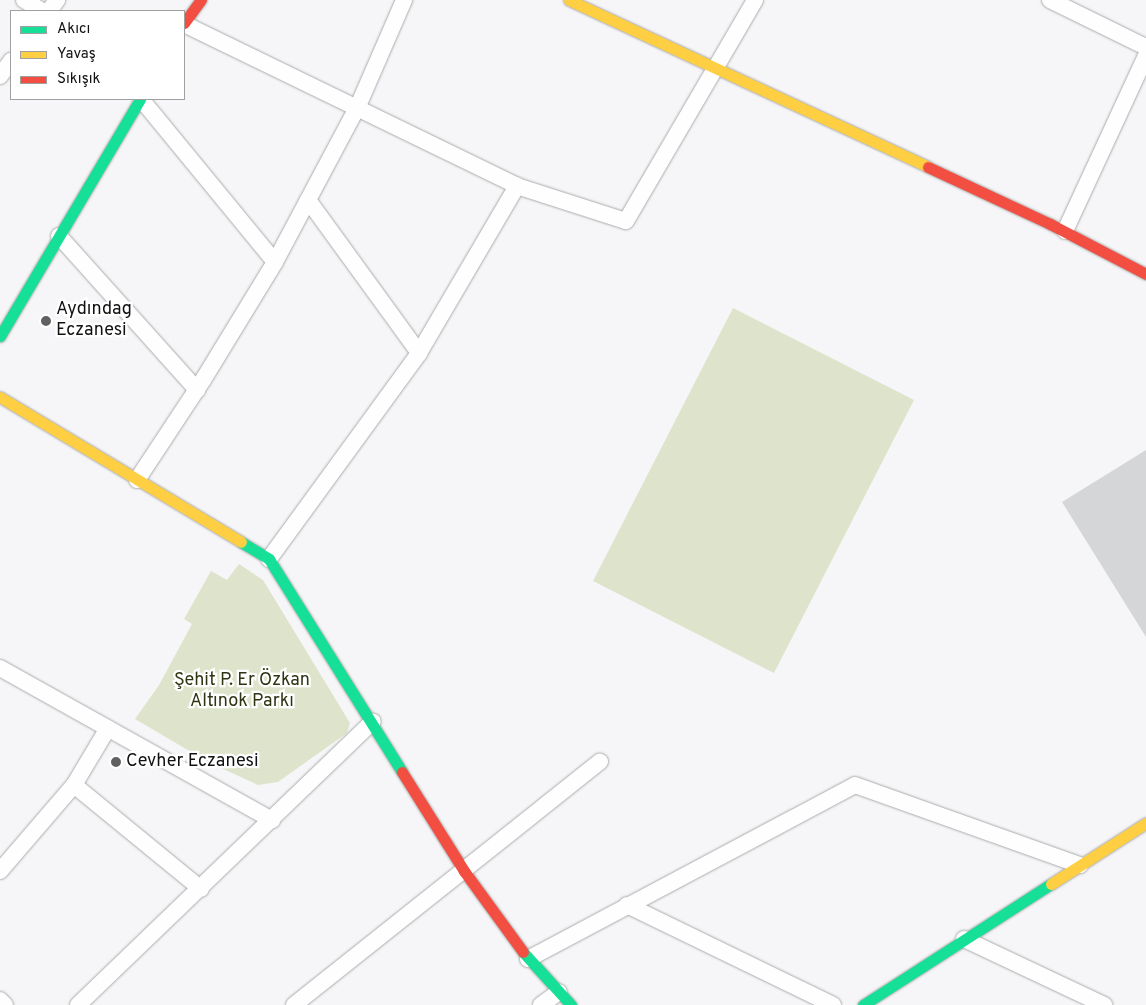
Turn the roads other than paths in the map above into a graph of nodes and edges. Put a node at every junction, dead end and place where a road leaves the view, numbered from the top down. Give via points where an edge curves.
1 (24, 0) edge
2 (202, 0) edge
3 (404, 0) edge
4 (569, 0) edge
5 (756, 0) edge
6 (1050, 0) edge
7 (40, 10) edge
8 (185, 22) edge
9 (185, 23) edge
10 (1146, 46) edge
11 (1146, 56) edge
12 (10, 62) edge
13 (717, 66) junction
14 (0, 76) edge
15 (140, 100) edge
16 (142, 100) edge
17 (358, 106) junction
18 (518, 186) junction
19 (308, 200) junction
20 (1065, 231) junction
21 (59, 236) junction
22 (275, 262) junction
23 (1146, 274) edge
24 (1, 331) edge
25 (419, 353) junction
26 (197, 390) junction
27 (0, 397) edge
28 (137, 480) junction
29 (269, 559) junction
30 (0, 668) edge
31 (373, 721) junction
32 (108, 728) junction
33 (600, 762) dead end
34 (74, 785) junction
35 (272, 820) junction
36 (1146, 823) edge
37 (1080, 865) junction
38 (0, 871) edge
39 (464, 871) junction
40 (201, 889) junction
41 (627, 905) junction
42 (964, 938) junction
43 (528, 959) junction
44 (559, 992) junction
45 (0, 1000) edge
46 (5, 1005) edge
47 (78, 1005) edge
48 (294, 1005) edge
49 (541, 1005) edge
50 (571, 1005) edge
51 (833, 1005) edge
52 (863, 1005) edge
53 (1104, 1005) edge

1 - 7 street
2 - 8 street
3 - 17 street
4 - 13 street
5 - 13 street
6 - 10 street
9 - 17 street
11 - 20 street
12 - 14 street
13 - 18 street via 626,221
13 - 20 street
15 - 21 street
16 - 22 street
17 - 18 street
17 - 19 street
18 - 25 street
19 - 22 street
19 - 25 street
20 - 23 street
21 - 24 street
21 - 26 street
22 - 26 street
25 - 29 street
26 - 28 street
27 - 28 street
28 - 29 street
29 - 31 street
30 - 32 street
31 - 35 street
31 - 39 street
32 - 34 street
32 - 35 street
33 - 39 street
34 - 38 street
34 - 40 street
35 - 40 street
36 - 37 street
37 - 41 street via 855,785
37 - 42 street
39 - 43 street
39 - 48 street
40 - 47 street
41 - 43 street
41 - 51 street
42 - 52 street
42 - 53 street
43 - 44 street
44 - 49 street
44 - 50 street
45 - 46 street

